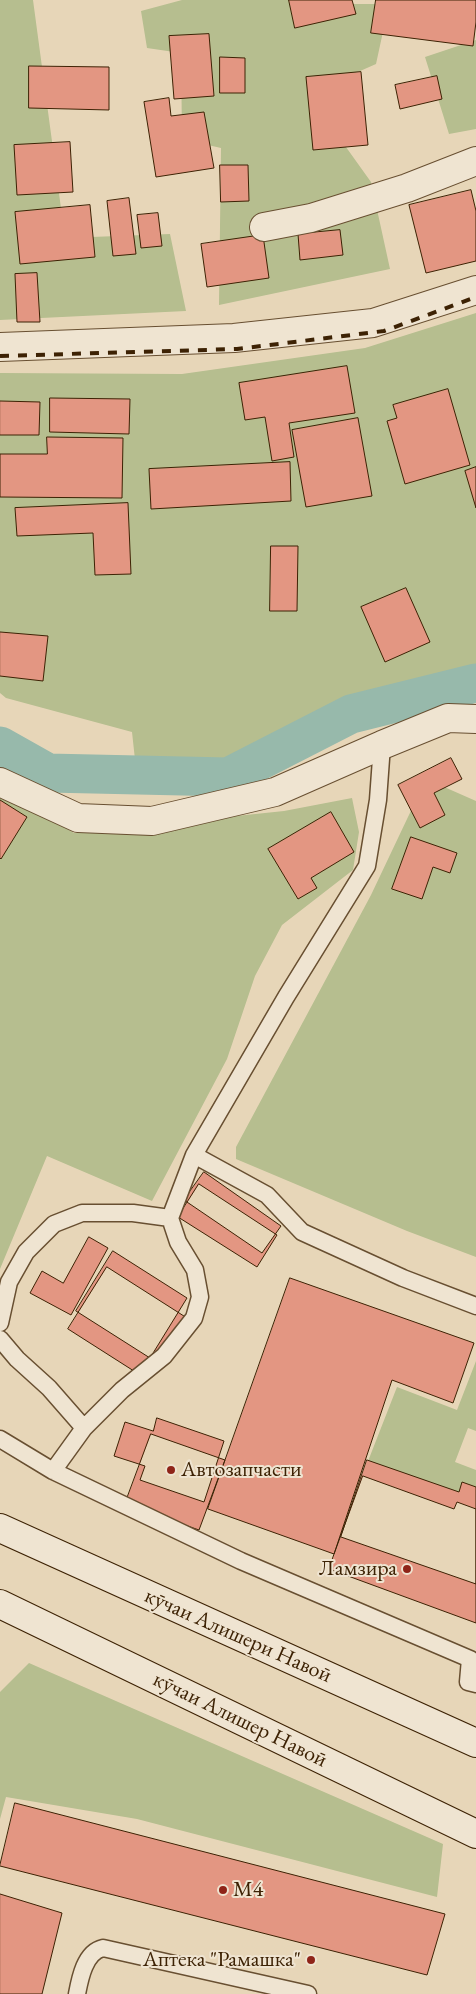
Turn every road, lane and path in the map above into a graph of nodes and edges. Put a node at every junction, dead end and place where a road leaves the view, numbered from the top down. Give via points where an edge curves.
1 (476, 161) edge
2 (264, 227) dead end
3 (476, 290) edge
4 (0, 347) edge
5 (476, 718) edge
6 (382, 745) junction
7 (0, 782) edge
8 (194, 1155) junction
9 (170, 1218) junction
10 (476, 1306) edge
11 (0, 1323) edge
12 (0, 1339) edge
13 (84, 1428) junction
14 (0, 1439) edge
15 (53, 1472) junction
16 (0, 1528) edge
17 (2, 1610) edge
18 (473, 1655) edge
19 (476, 1684) edge
20 (476, 1743) edge
21 (476, 1834) edge
22 (77, 1994) edge
23 (308, 1994) edge

1 - 2 street via 407,188 311,218
3 - 4 street via 373,323 234,338
5 - 6 street via 448,718
6 - 7 street via 275,792 152,821 78,818
6 - 8 lane via 368,866 286,997
8 - 9 lane
8 - 10 lane via 267,1195 302,1232 403,1278
9 - 11 lane via 133,1213 82,1213 54,1224 26,1252 9,1282
9 - 13 lane via 178,1242 196,1270 200,1297 194,1318 164,1356 122,1390
12 - 13 lane
13 - 15 lane
14 - 15 lane
15 - 18 lane via 241,1561
16 - 20 street, кӯчаи Алишери Навоӣ
17 - 21 street, кӯчаи Алишер Навоӣ
18 - 19 lane via 468,1682
22 - 23 lane via 91,1955 103,1948

